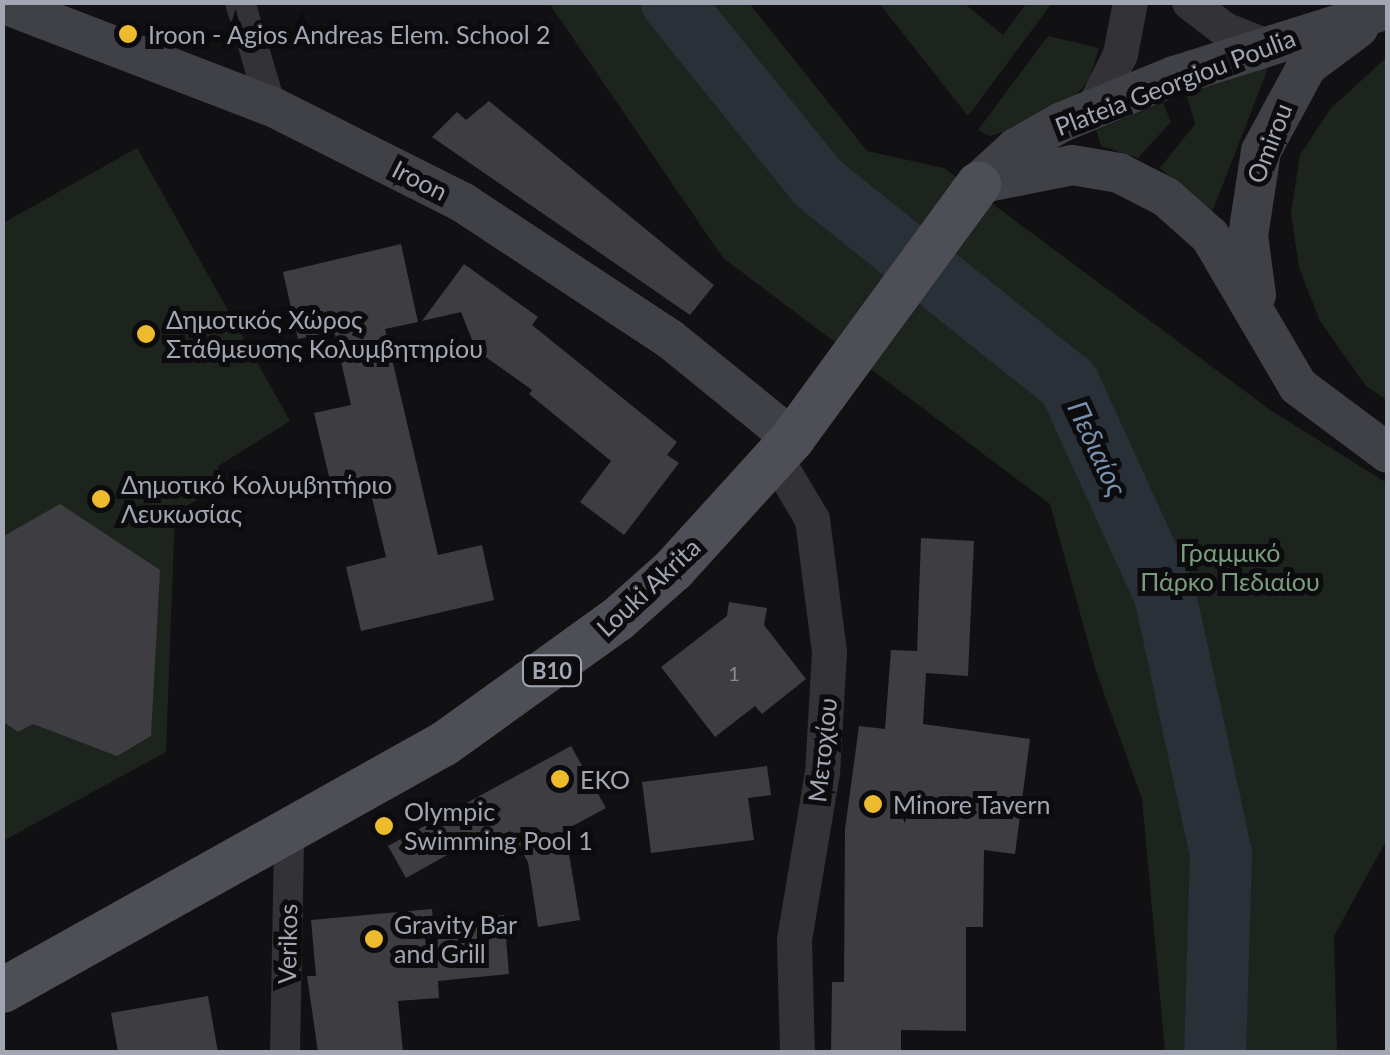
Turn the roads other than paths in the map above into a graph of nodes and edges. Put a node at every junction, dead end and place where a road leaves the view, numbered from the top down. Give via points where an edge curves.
1 (240, 2) edge
2 (1130, 2) edge
3 (1190, 2) edge
4 (2, 3) edge
5 (1388, 10) edge
6 (1264, 45) junction
7 (271, 106) junction
8 (1092, 110) junction
9 (976, 186) junction
10 (1261, 324) junction
11 (784, 447) junction
12 (1388, 453) edge
13 (288, 834) junction
14 (2, 990) edge
15 (286, 1052) edge
16 (797, 1052) edge

1 - 7 street
2 - 8 street via 1120,54
3 - 6 street via 1224,29
4 - 7 main road, Iroon
5 - 6 main road, Plateia Georgiou Poulia
5 - 10 main road, Omirou via 1307,66 1261,152 1248,236
6 - 8 main road, Plateia Georgiou Poulia
7 - 11 main road, Iroon via 462,202 564,265 670,339
8 - 9 main road, Plateia Georgiou Poulia via 1016,148
9 - 10 main road, Omirou via 1072,165 1138,181 1210,236
9 - 11 main road, Louki Akrita / B10
10 - 12 main road, Omirou via 1298,386
11 - 13 main road, Louki Akrita / B10 via 673,569 558,667
11 - 16 street, Μετοχίου via 812,519 828,652 822,772 794,940
13 - 14 main road, Louki Akrita / B10
13 - 15 street, Verikos

